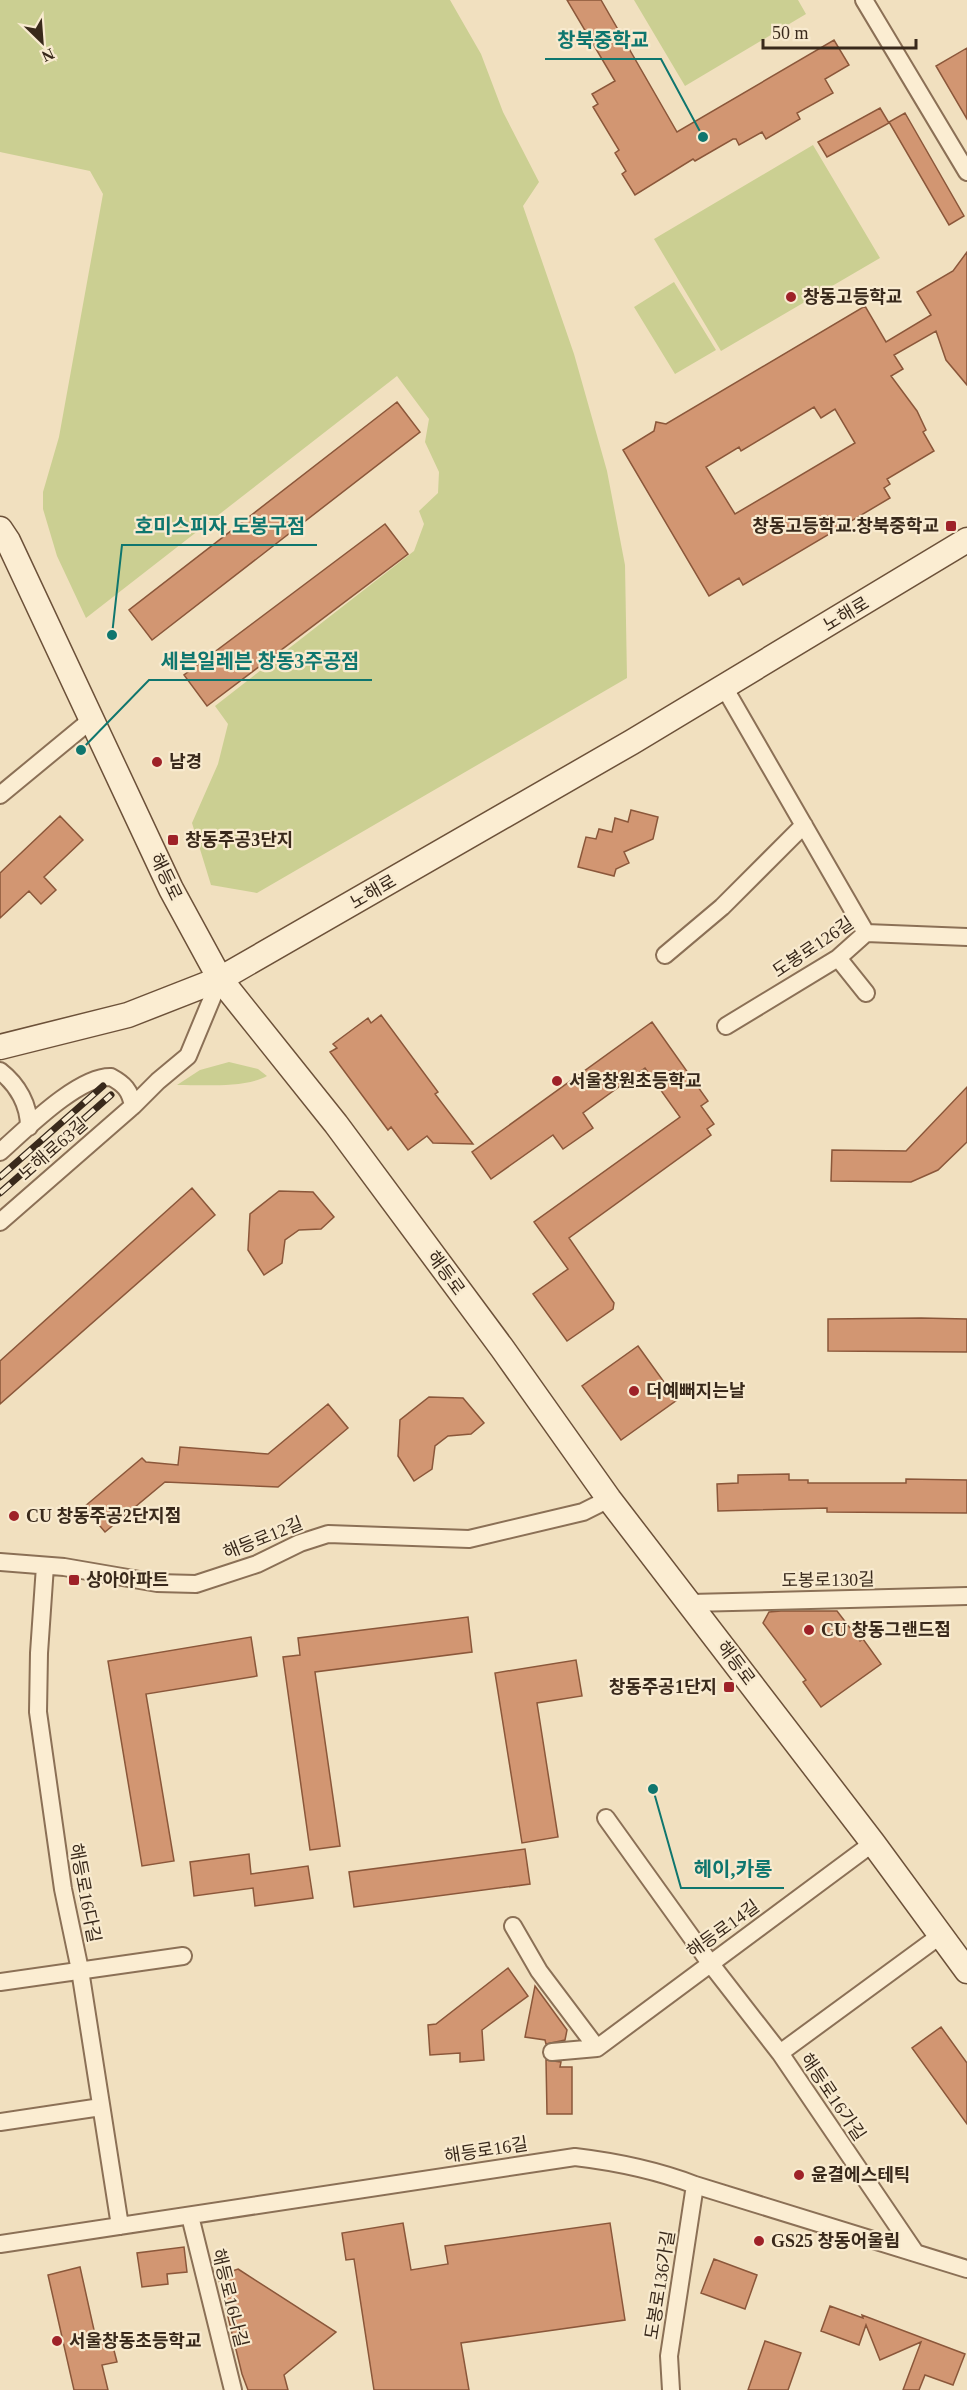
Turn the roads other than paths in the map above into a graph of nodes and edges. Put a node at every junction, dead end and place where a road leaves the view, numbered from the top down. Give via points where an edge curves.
1 (864, 0) edge
2 (967, 172) edge
3 (0, 529) edge
4 (967, 540) edge
5 (724, 687) junction
6 (91, 720) junction
7 (0, 795) edge
8 (804, 825) junction
9 (866, 933) junction
10 (967, 937) edge
11 (665, 955) dead end
12 (837, 958) junction
13 (220, 979) junction
14 (866, 993) dead end
15 (726, 1026) dead end
16 (0, 1047) edge
17 (0, 1071) edge
18 (133, 1106) junction
19 (29, 1127) junction
20 (0, 1152) edge
21 (0, 1222) edge
22 (609, 1499) junction
23 (0, 1562) edge
24 (45, 1566) junction
25 (966, 1598) edge
26 (690, 1603) junction
27 (606, 1818) dead end
28 (873, 1843) junction
29 (513, 1926) dead end
30 (941, 1935) junction
31 (183, 1956) dead end
32 (710, 1963) junction
33 (80, 1970) junction
34 (967, 1971) edge
35 (0, 1982) edge
36 (597, 2048) junction
37 (552, 2052) dead end
38 (780, 2053) junction
39 (101, 2107) junction
40 (0, 2122) edge
41 (695, 2185) junction
42 (190, 2216) junction
43 (120, 2226) junction
44 (0, 2244) edge
45 (915, 2252) junction
46 (967, 2269) edge
47 (233, 2390) edge
48 (671, 2390) edge

1 - 2 street
3 - 6 main road, 해등로
4 - 5 main road, 노해로
5 - 8 street
5 - 13 main road, 노해로
6 - 7 street
6 - 13 main road, 해등로 via 171,889
8 - 9 street
8 - 11 street via 722,907
9 - 10 street, 도봉로126길
9 - 12 street, 도봉로126길
12 - 14 street
12 - 15 street, 도봉로126길
13 - 16 main road, 노해로 via 128,1015
13 - 18 street, 노해로63길 via 188,1056
13 - 22 main road, 해등로 via 336,1124
17 - 19 street via 22,1098
18 - 19 street, 노해로63길 via 126,1087 105,1076 71,1092
18 - 21 street, 노해로63길
19 - 20 street, 노해로63길
22 - 24 street, 해등로12길 via 583,1512 469,1539 328,1534 196,1584 157,1583
22 - 26 main road, 해등로
23 - 24 street, 해등로12길
24 - 33 street, 해등로16다길 via 38,1712 63,1889
25 - 26 street, 도봉로130길
26 - 28 main road, 해등로
27 - 32 street, 해등로16가길
28 - 30 main road, 해등로
28 - 32 street, 해등로14길
29 - 36 street via 539,1971
30 - 34 main road, 해등로
30 - 38 street, 해등로16가길
31 - 33 street
32 - 36 street, 해등로14길
32 - 38 street, 해등로16가길
33 - 35 street
33 - 39 street, 해등로16다길
36 - 37 street
38 - 45 street, 해등로16가길
39 - 40 street
39 - 43 street, 해등로16다길
41 - 42 street, 해등로16길 via 619,2163 575,2157
41 - 45 street, 해등로16길
41 - 48 street, 도봉로136가길 via 669,2356
42 - 43 street, 해등로16길
42 - 47 street, 해등로16나길
43 - 44 street, 해등로16길
45 - 46 street, 해등로16길

